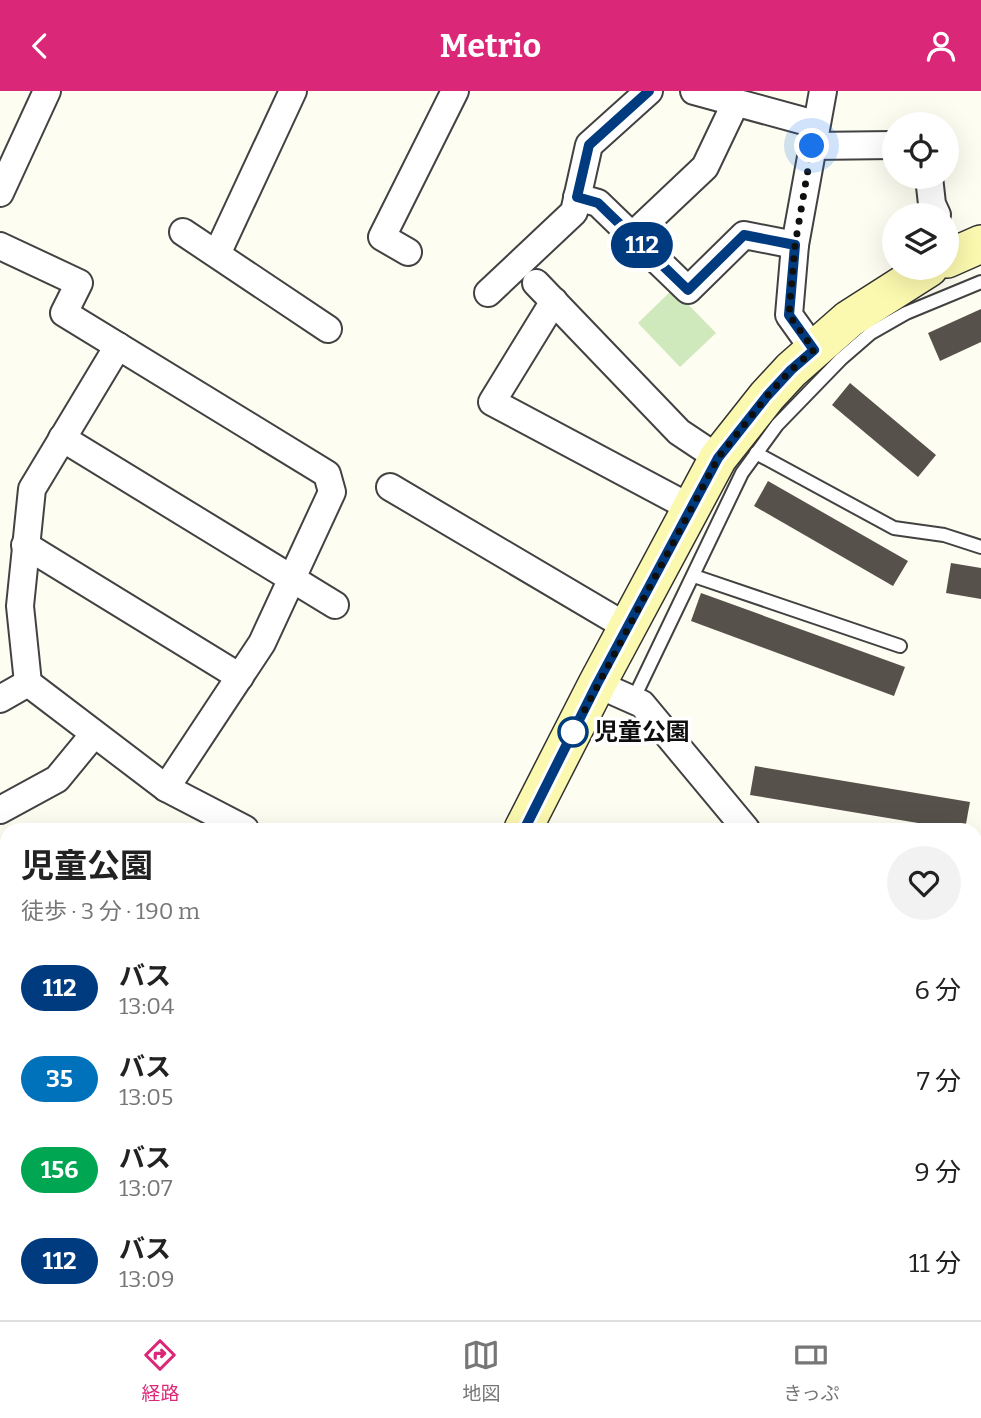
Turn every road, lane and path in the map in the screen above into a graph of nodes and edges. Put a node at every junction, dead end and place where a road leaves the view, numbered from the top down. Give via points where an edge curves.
1 (47, 91) edge
2 (293, 91) edge
3 (455, 91) edge
4 (649, 91) edge
5 (694, 91) edge
6 (823, 91) edge
7 (736, 102) junction
8 (813, 135) junction
9 (882, 144) edge
10 (0, 193) edge
11 (577, 197) junction
12 (183, 232) dead end
13 (632, 236) junction
14 (795, 245) junction
15 (0, 246) edge
16 (408, 251) dead end
17 (217, 254) junction
18 (910, 280) edge
19 (981, 282) edge
20 (488, 293) dead end
21 (328, 330) dead end
22 (118, 346) junction
23 (814, 350) junction
24 (62, 438) junction
25 (757, 453) junction
26 (718, 458) junction
27 (390, 487) dead end
28 (691, 508) junction
29 (25, 545) junction
30 (981, 547) edge
31 (694, 576) junction
32 (291, 577) junction
33 (335, 605) dead end
34 (627, 627) junction
35 (900, 646) dead end
36 (240, 677) junction
37 (28, 683) junction
38 (597, 684) junction
39 (0, 699) edge
40 (633, 701) junction
41 (94, 734) junction
42 (166, 788) junction
43 (0, 810) edge
44 (233, 823) edge
45 (527, 823) edge
46 (741, 823) edge

1 - 10 street
2 - 17 street
3 - 16 street via 382,237
4 - 11 street via 589,145
5 - 7 street
6 - 8 street
7 - 8 street
7 - 13 street via 705,167
8 - 9 street
8 - 14 street
11 - 13 street via 598,203
11 - 20 street via 574,212
12 - 17 street
13 - 14 street via 688,290 744,235
14 - 23 street via 789,315
15 - 22 street via 79,283 64,313
17 - 21 street
18 - 23 street via 849,319
19 - 25 lane via 906,313 872,333 777,425
22 - 24 street
22 - 32 street via 327,474 332,492
23 - 26 street via 767,396
24 - 29 street via 33,489
24 - 32 street
25 - 30 lane via 894,528 944,535
25 - 31 lane via 742,473
26 - 28 street
26 - 28 street via 679,432 545,292 492,402
27 - 34 street
28 - 34 street
29 - 36 street
29 - 37 street via 20,606
31 - 35 lane
31 - 40 lane
32 - 33 street
32 - 36 street via 262,643
34 - 38 street
36 - 42 street
37 - 39 street
37 - 41 street
38 - 40 street
38 - 45 street
40 - 46 street via 642,705
41 - 42 street
41 - 43 street via 57,779
42 - 44 street

